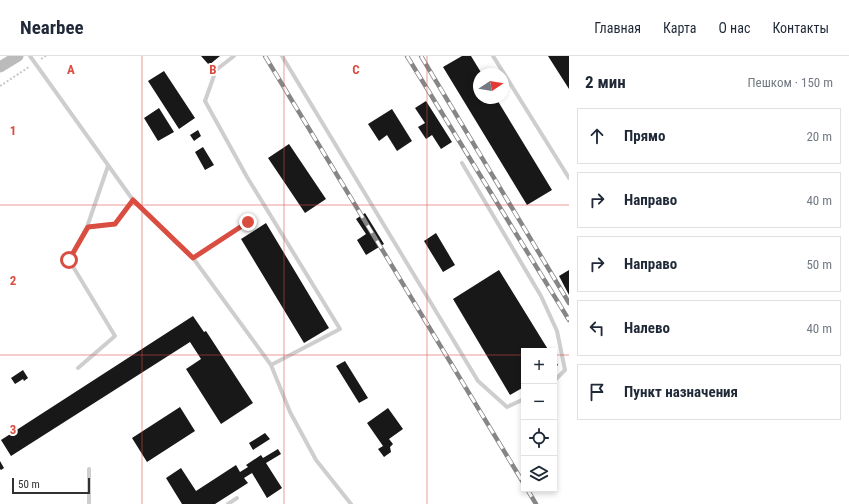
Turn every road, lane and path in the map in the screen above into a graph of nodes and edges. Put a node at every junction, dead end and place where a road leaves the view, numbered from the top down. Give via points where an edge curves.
1 (18, 56) edge
2 (30, 56) edge
3 (46, 56) edge
4 (234, 56) edge
5 (282, 56) edge
6 (494, 56) edge
7 (35, 63) junction
8 (0, 68) edge
9 (0, 86) edge
10 (462, 163) dead end
11 (108, 166) junction
12 (569, 178) edge
13 (133, 200) junction
14 (248, 222) dead end
15 (88, 227) junction
16 (193, 258) junction
17 (271, 365) junction
18 (78, 368) dead end
19 (557, 378) edge
20 (521, 400) edge
21 (88, 469) dead end
22 (237, 498) dead end
23 (89, 504) edge
24 (228, 504) edge
25 (351, 504) edge

1 - 8 main road
2 - 7 lane
3 - 7 path
4 - 17 lane via 216,70 205,101 247,178 340,329
5 - 20 lane via 478,381 507,407
6 - 12 lane
7 - 9 path
7 - 11 lane
10 - 19 lane via 541,296 557,331 565,370
11 - 13 lane
11 - 15 lane
13 - 15 lane via 115,224
13 - 16 lane
14 - 16 lane
15 - 18 lane via 69,260 115,336
16 - 17 lane
17 - 25 lane via 290,412 316,460
21 - 23 lane
22 - 24 lane

